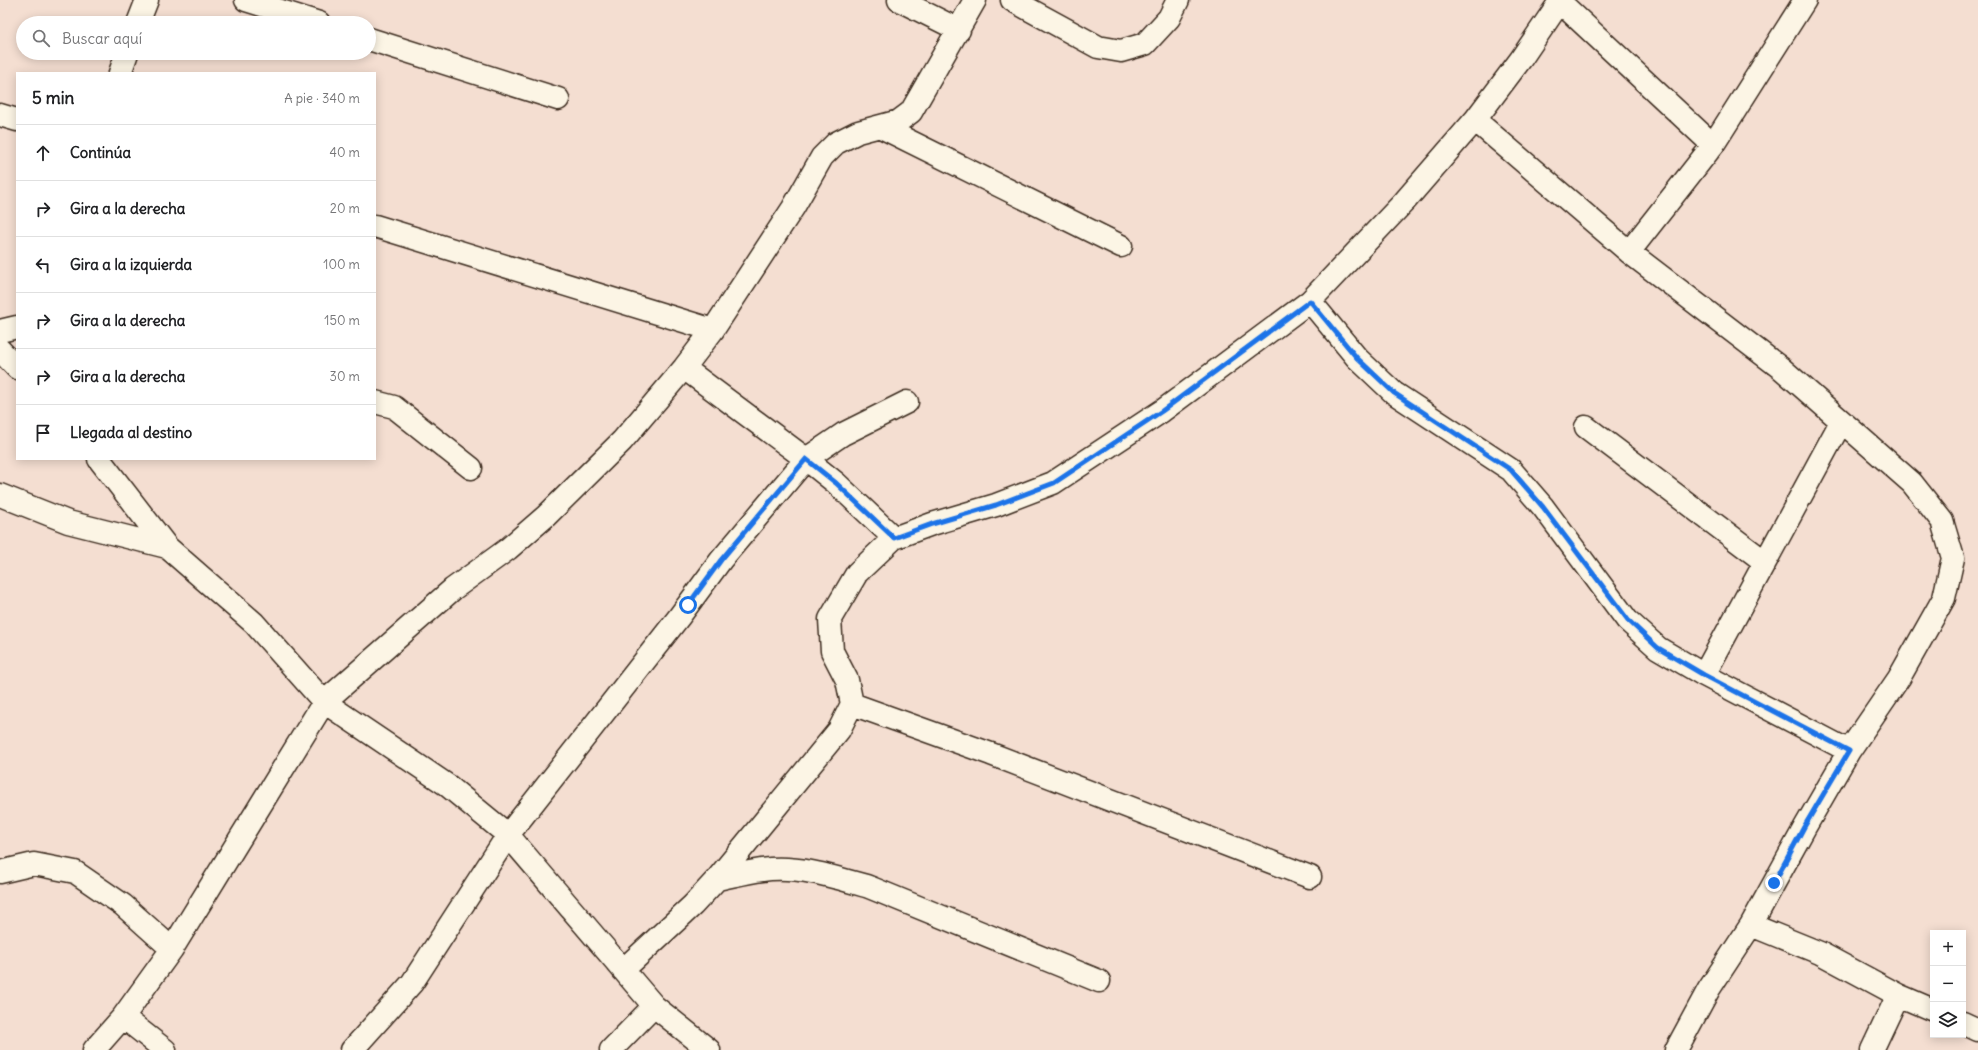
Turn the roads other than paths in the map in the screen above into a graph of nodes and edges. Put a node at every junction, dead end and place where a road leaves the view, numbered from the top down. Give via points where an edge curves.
1 (147, 0) edge
2 (246, 0) edge
3 (899, 0) edge
4 (975, 0) edge
5 (1012, 0) edge
6 (1178, 0) edge
7 (1805, 0) edge
8 (1560, 1) edge
9 (141, 16) edge
10 (297, 16) edge
11 (959, 30) junction
12 (376, 41) edge
13 (125, 60) edge
14 (120, 72) edge
15 (558, 99) dead end
16 (0, 115) edge
17 (16, 120) edge
18 (1476, 120) junction
19 (881, 127) junction
20 (1713, 145) junction
21 (376, 226) edge
22 (1122, 246) dead end
23 (1629, 252) junction
24 (1310, 301) junction
25 (16, 327) edge
26 (713, 330) junction
27 (0, 331) edge
28 (0, 350) edge
29 (16, 367) edge
30 (684, 368) junction
31 (376, 402) edge
32 (907, 402) dead end
33 (1841, 422) junction
34 (1586, 427) dead end
35 (806, 459) junction
36 (100, 460) edge
37 (471, 468) dead end
38 (0, 495) edge
39 (894, 538) junction
40 (167, 547) junction
41 (1765, 562) junction
42 (1704, 675) junction
43 (324, 702) junction
44 (852, 704) junction
45 (1849, 751) junction
46 (508, 835) junction
47 (0, 872) edge
48 (1310, 877) dead end
49 (717, 879) junction
50 (1751, 925) junction
51 (172, 949) junction
52 (623, 970) junction
53 (1099, 981) dead end
54 (1898, 995) junction
55 (654, 1006) junction
56 (1930, 1009) edge
57 (123, 1017) junction
58 (1966, 1024) edge
59 (1978, 1030) edge
60 (94, 1050) edge
61 (165, 1050) edge
62 (352, 1050) edge
63 (611, 1050) edge
64 (709, 1050) edge
65 (1676, 1050) edge
66 (1872, 1050) edge

1 - 9 street
2 - 10 street
3 - 11 street
4 - 11 street
5 - 6 street via 1098,47 1121,51 1145,44 1169,18
7 - 20 street
8 - 18 street
8 - 20 street
11 - 19 street via 911,112 899,121
12 - 15 street
13 - 14 street
16 - 17 street
18 - 23 street
18 - 24 street via 1404,202
19 - 22 street
19 - 26 street via 858,132 836,143 822,157 793,208
20 - 23 street
21 - 26 street
23 - 33 street via 1782,370
24 - 39 street via 1162,411 1054,483
24 - 42 street via 1357,358 1394,393 1511,470 1543,507 1628,620 1658,648
25 - 27 street
26 - 30 street
28 - 29 street
30 - 35 street
30 - 43 street via 622,441 546,516 508,549 454,589
31 - 37 street via 394,407
32 - 35 street via 842,434
33 - 41 street
33 - 45 street via 1912,484 1942,521 1953,558 1944,598 1899,678
34 - 41 street
35 - 39 street via 836,483
35 - 46 street via 721,560
36 - 40 street
38 - 40 street via 68,522
39 - 44 street via 858,573 830,619 832,651 847,680
40 - 43 street via 254,623
41 - 42 street
42 - 45 street
43 - 46 street via 447,785
43 - 51 street
44 - 48 street via 991,754
44 - 49 street via 839,730
45 - 50 street
46 - 52 street
46 - 62 street via 412,983
47 - 51 street via 34,864 75,872 123,905
49 - 52 street
49 - 53 street via 764,870 800,871 832,876 869,887
50 - 54 street via 1820,953
50 - 65 street via 1709,989
51 - 57 street
52 - 55 street
54 - 56 street
54 - 66 street
55 - 63 street
55 - 64 street
57 - 60 street
57 - 61 street
58 - 59 street

